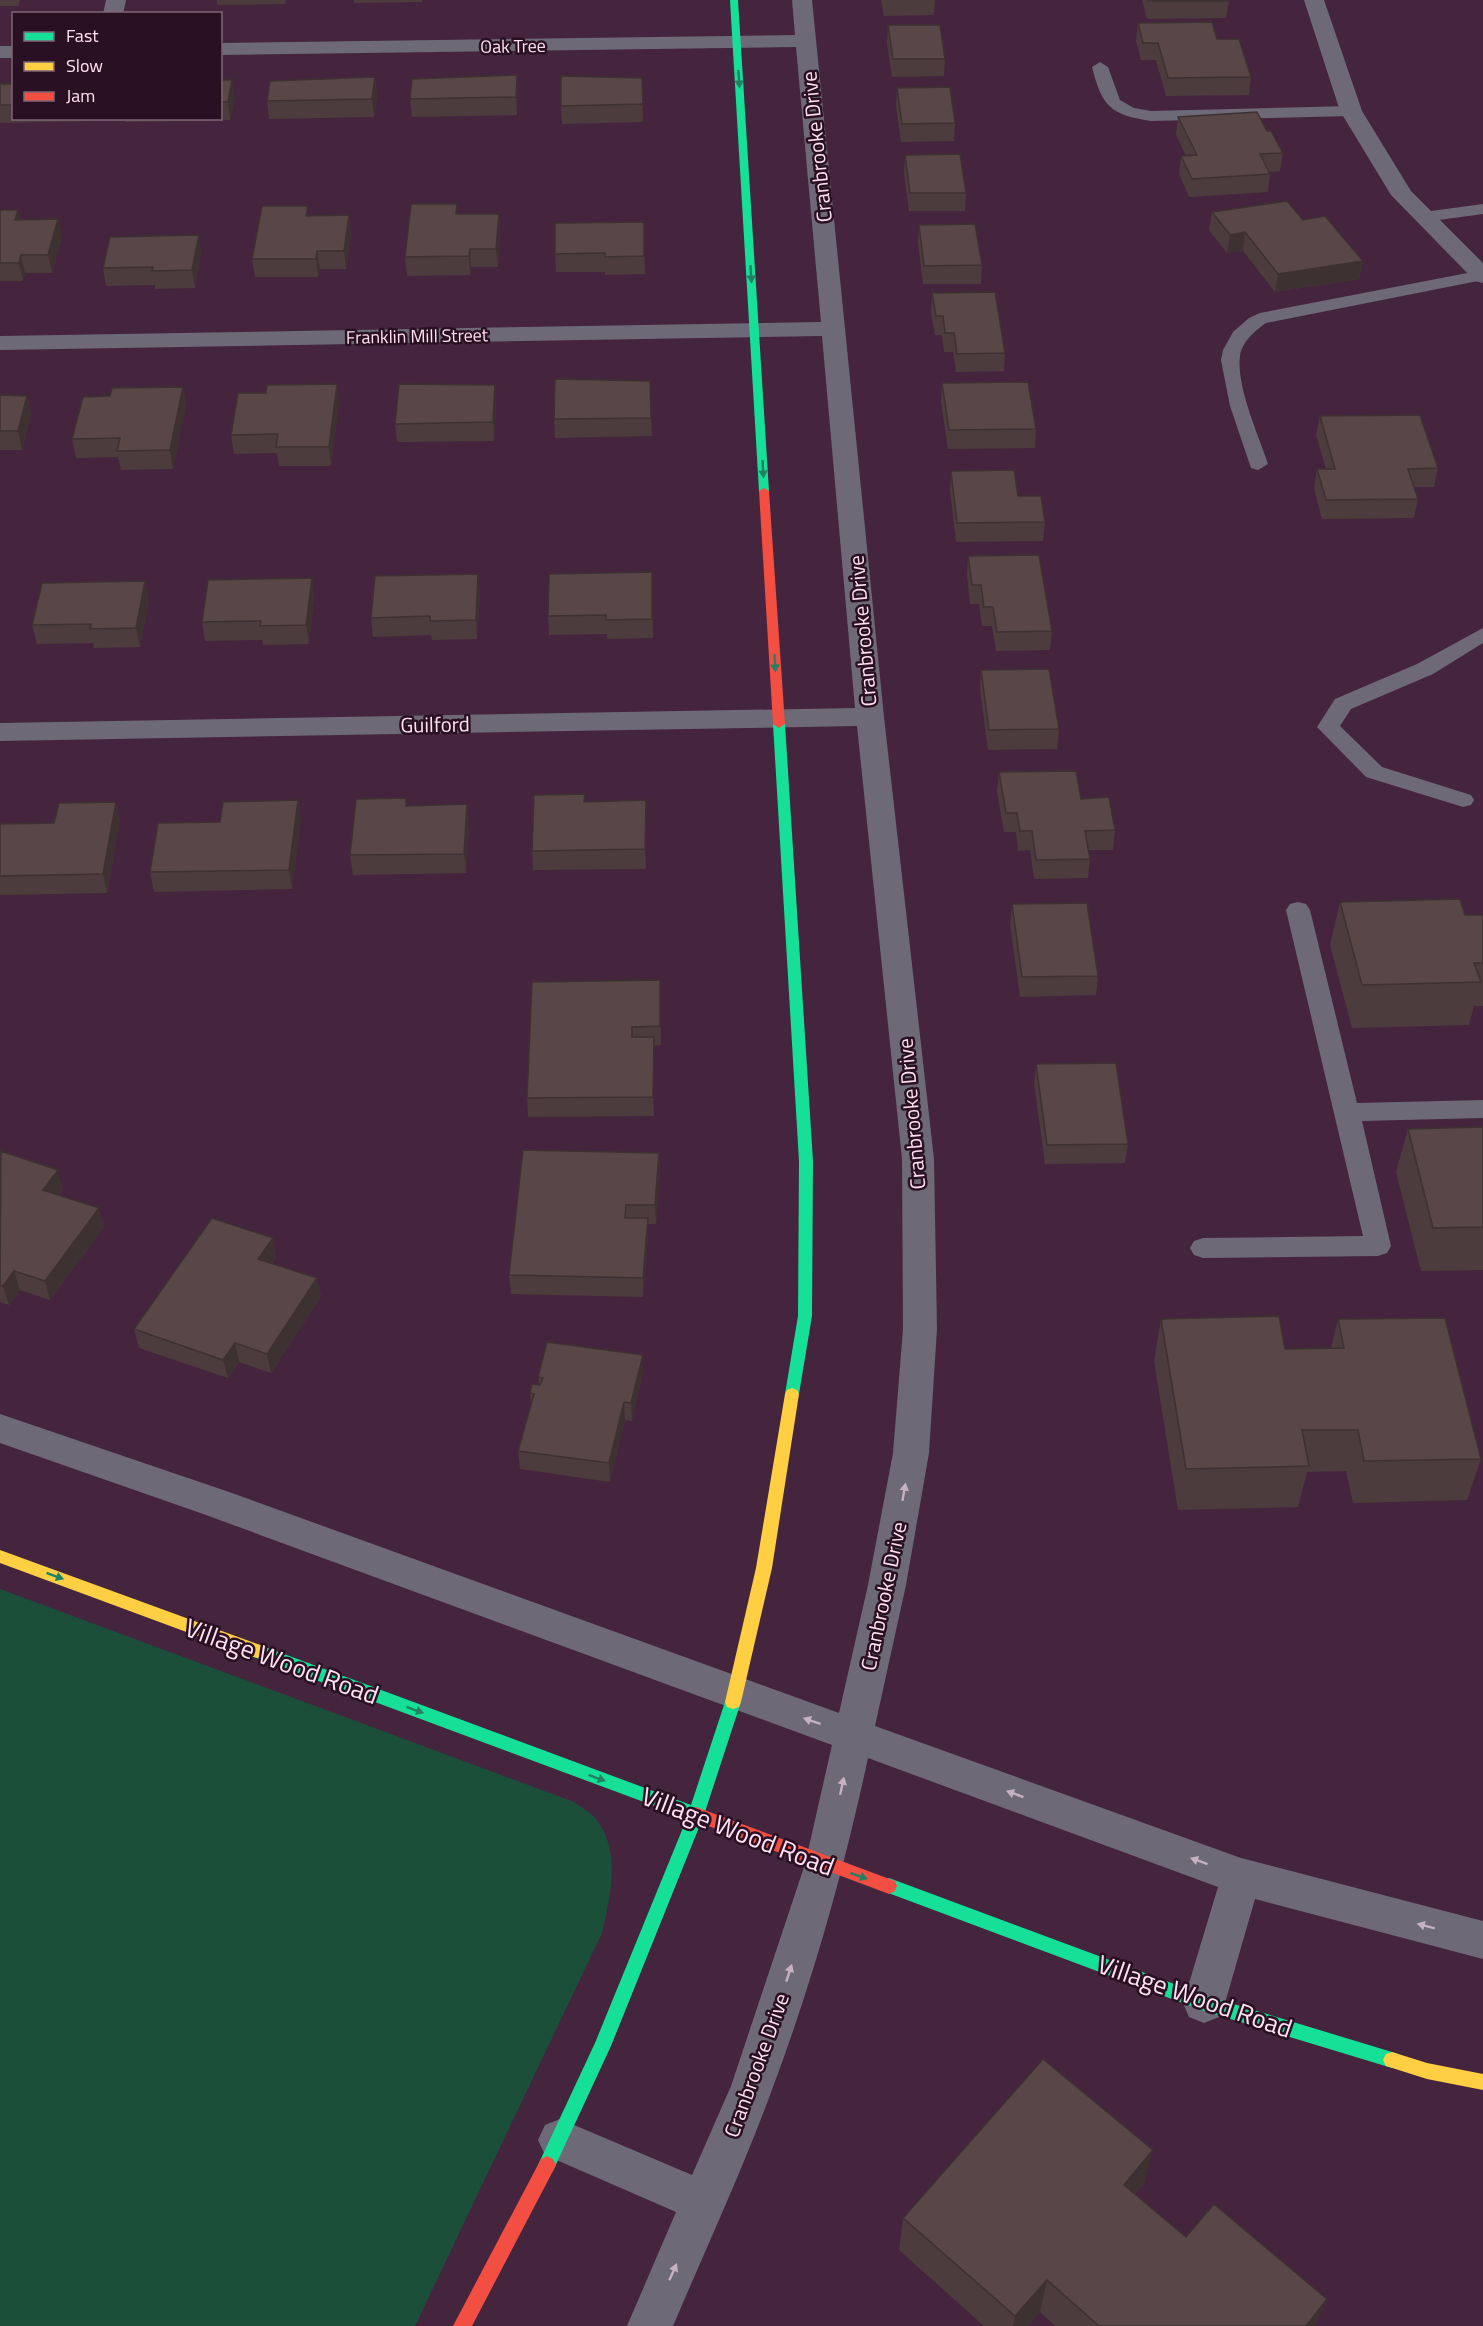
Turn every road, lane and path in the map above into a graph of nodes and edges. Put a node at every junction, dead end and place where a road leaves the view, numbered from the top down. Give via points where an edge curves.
1 (734, 0) edge
2 (802, 0) edge
3 (1314, 0) edge
4 (806, 41) junction
5 (736, 43) junction
6 (222, 50) edge
7 (1100, 67) dead end
8 (1351, 111) junction
9 (1483, 209) edge
10 (1424, 217) junction
11 (1482, 275) edge
12 (834, 329) junction
13 (755, 331) junction
14 (0, 343) edge
15 (1258, 464) dead end
16 (1483, 634) edge
17 (870, 717) junction
18 (778, 718) junction
19 (0, 732) edge
20 (1463, 800) dead end
21 (1298, 910) dead end
22 (1483, 1109) edge
23 (1347, 1112) junction
24 (1203, 1248) dead end
25 (0, 1428) edge
26 (0, 1556) edge
27 (736, 1694) junction
28 (853, 1734) junction
29 (696, 1815) junction
30 (825, 1864) junction
31 (1241, 1876) junction
32 (1483, 1940) edge
33 (1204, 2002) junction
34 (1483, 2082) edge
35 (560, 2140) junction
36 (704, 2202) junction
37 (462, 2326) edge
38 (650, 2326) edge

1 - 5 street
2 - 4 street, Cranbrooke Drive
3 - 8 street
4 - 5 street, Oak Tree
4 - 12 street, Cranbrooke Drive
5 - 6 street, Oak Tree
5 -> 13 street
7 - 8 lane via 1107,96 1114,106 1128,113 1151,116
8 - 10 street via 1402,195
9 - 10 lane
10 - 11 street
11 - 15 lane via 1260,319 1244,329 1231,352 1233,382
12 - 13 street, Franklin Mill Street
12 - 17 street, Cranbrooke Drive
13 - 14 street, Franklin Mill Street
13 -> 18 street
16 - 20 lane via 1425,669 1343,704 1328,727 1374,772
17 - 18 street, Guilford
28 -> 17 street, Cranbrooke Drive via 887,1585 911,1453 920,1329 918,1159
18 - 19 street, Guilford
18 - 27 street via 806,1161 805,1316 764,1568
21 - 23 lane
22 - 23 lane
23 - 24 lane via 1378,1246
25 - 27 street
26 -> 29 street, Village Wood Road
28 -> 27 street
27 - 29 street
30 -> 28 street, Cranbrooke Drive
31 -> 28 street
29 - 30 street, Village Wood Road
29 - 35 street
30 -> 33 street, Village Wood Road
36 -> 30 street, Cranbrooke Drive via 752,2087
32 -> 31 street
31 - 33 street
33 - 34 street, Village Wood Road via 1427,2071
35 - 36 street
35 - 37 street
38 -> 36 street, Cranbrooke Drive

